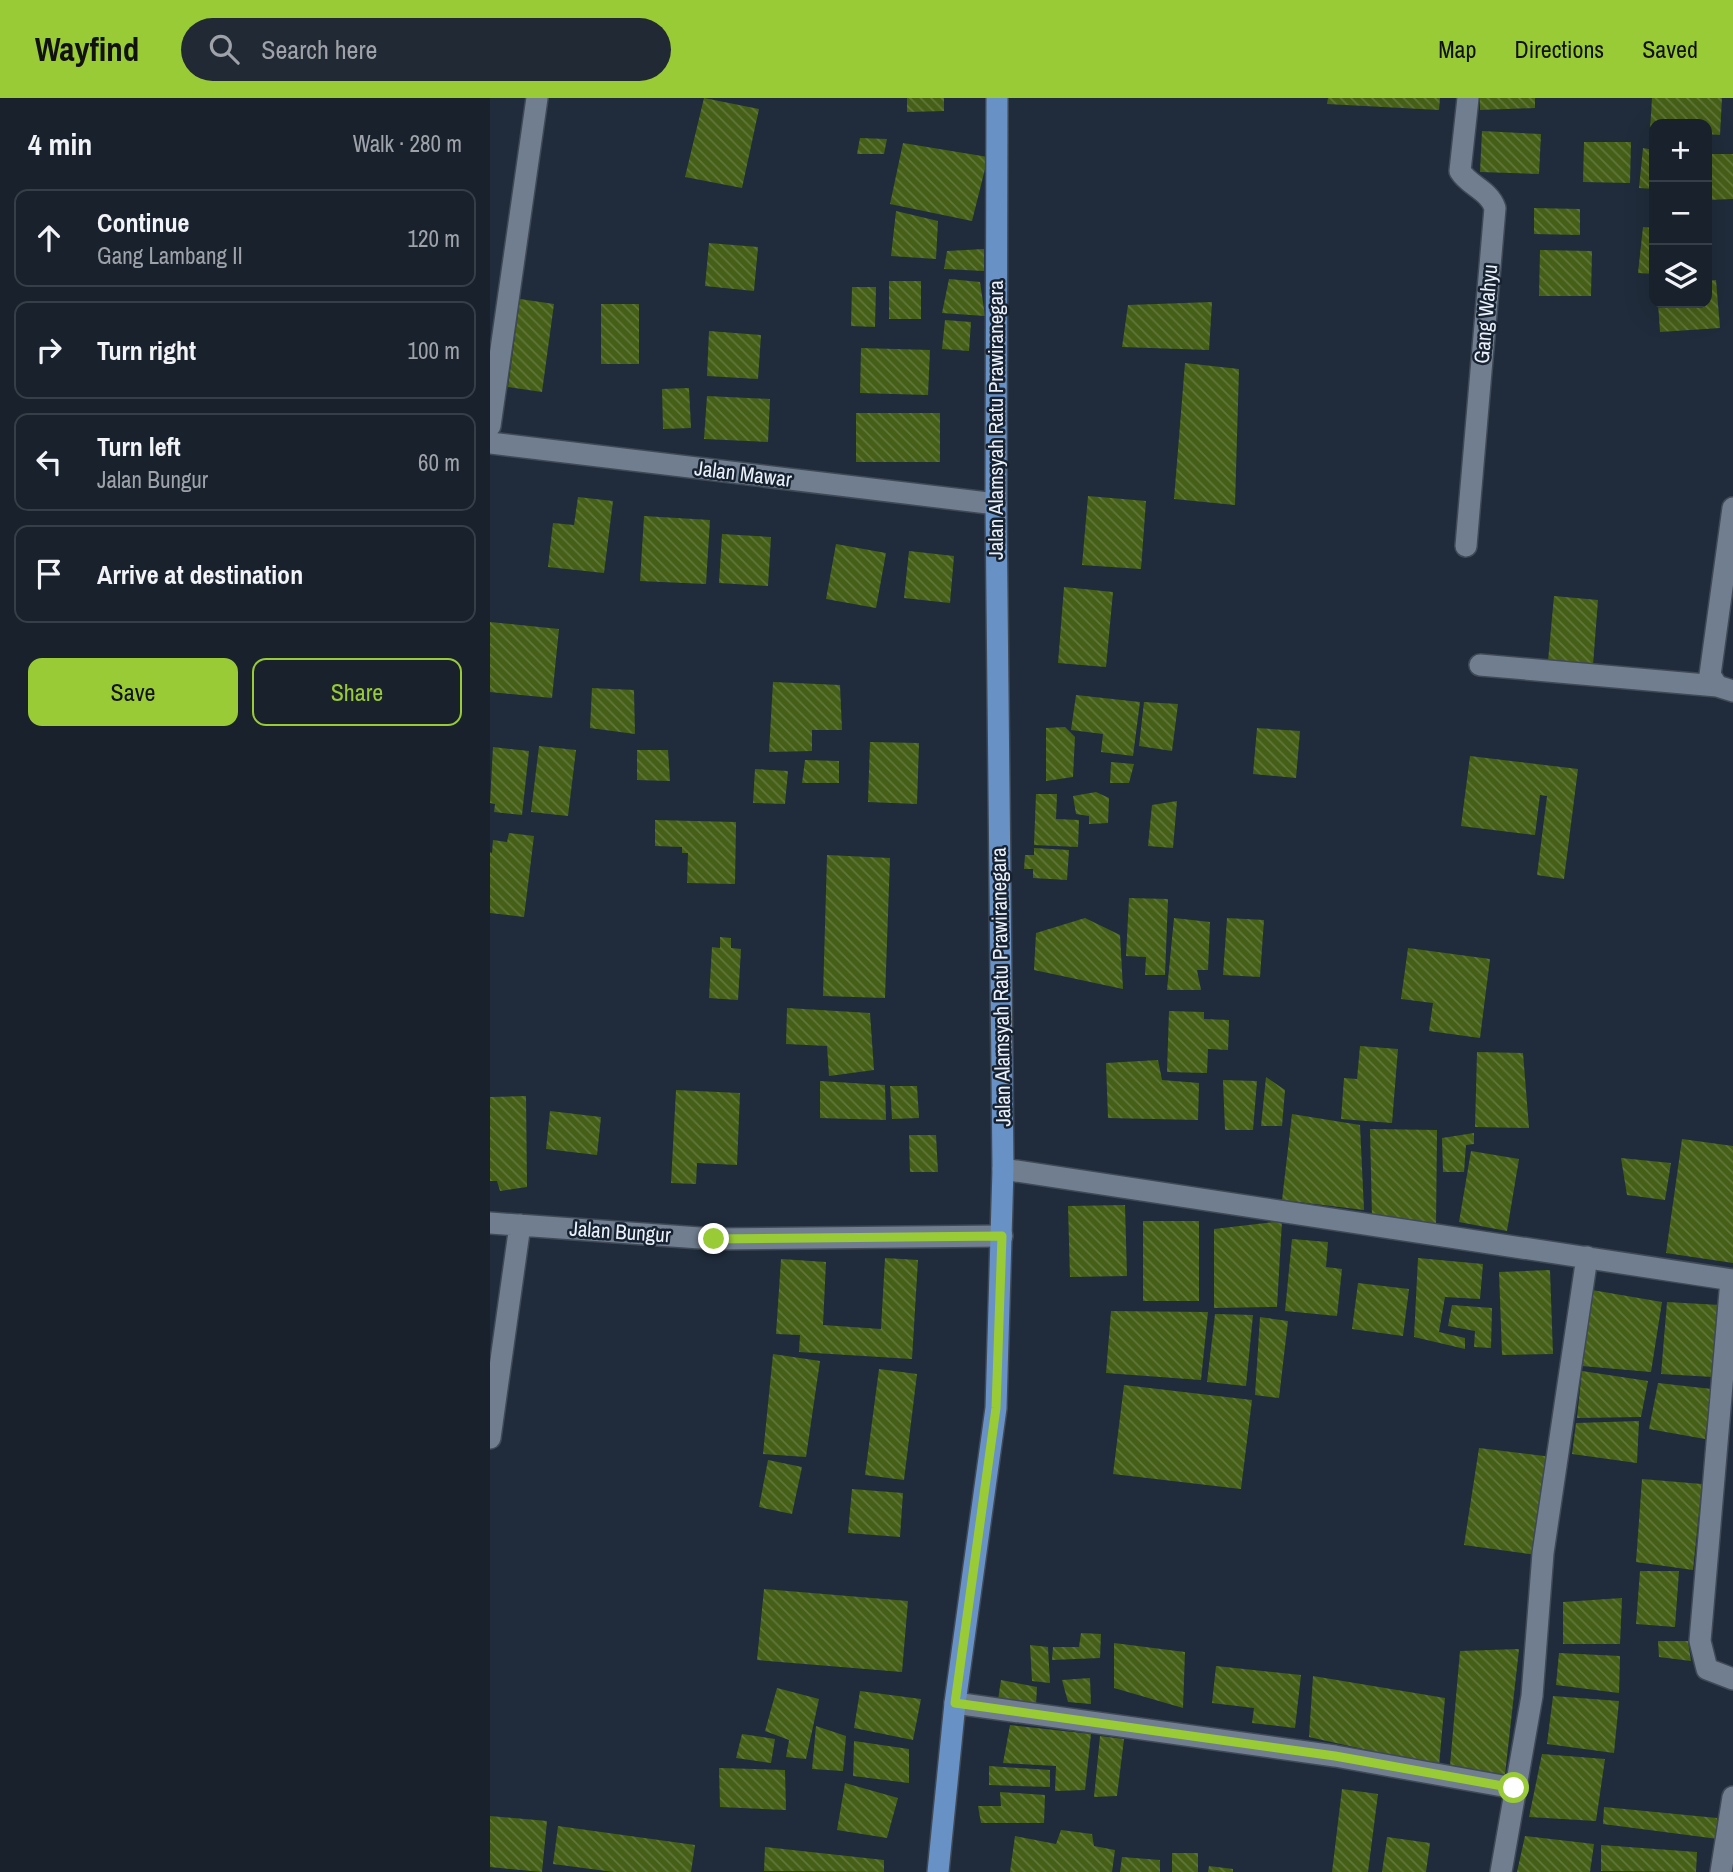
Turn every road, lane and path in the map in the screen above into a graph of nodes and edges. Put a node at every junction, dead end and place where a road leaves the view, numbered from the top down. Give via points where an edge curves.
1 (537, 98) edge
2 (997, 98) edge
3 (1468, 98) edge
4 (490, 426) edge
5 (490, 443) edge
6 (996, 504) junction
7 (1733, 508) edge
8 (1466, 545) dead end
9 (1480, 665) dead end
10 (1725, 689) edge
11 (1003, 1169) junction
12 (490, 1223) edge
13 (520, 1225) junction
14 (1002, 1236) junction
15 (1587, 1257) junction
16 (1732, 1280) edge
17 (490, 1438) edge
18 (1733, 1679) edge
19 (955, 1703) junction
20 (1514, 1788) junction
21 (1733, 1797) edge
22 (938, 1872) edge
23 (1501, 1872) edge
24 (1721, 1872) edge

1 - 4 street
2 - 6 main road, Jalan Alamsyah Ratu Prawiranegara
3 - 8 street, Gang Wahyu via 1460,171 1492,198 1495,208
5 - 6 street, Jalan Mawar
6 - 11 main road, Jalan Alamsyah Ratu Prawiranegara
7 - 10 street via 1710,675
9 - 10 street
11 - 14 main road, Jalan Alamsyah Ratu Prawiranegara
11 - 15 street
12 - 13 street, Jalan Bungur
13 - 14 street, Jalan Bungur via 714,1239
13 - 17 street
14 - 19 main road, Jalan Alamsyah Ratu Prawiranegara via 996,1408
15 - 16 street
15 - 20 street via 1543,1553 1532,1696
16 - 18 street via 1700,1641 1707,1669
19 - 20 street via 1335,1756
19 - 22 main road, Jalan Alamsyah Ratu Prawiranegara
20 - 23 street
21 - 24 street

